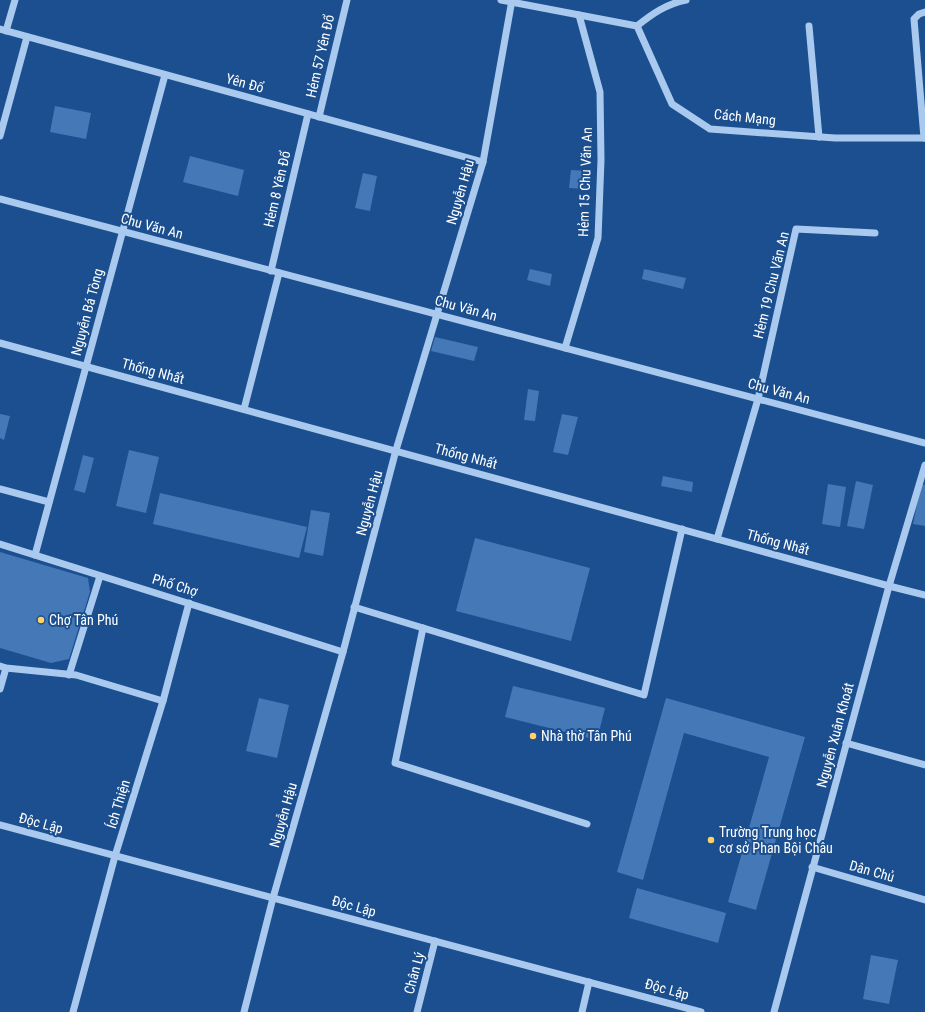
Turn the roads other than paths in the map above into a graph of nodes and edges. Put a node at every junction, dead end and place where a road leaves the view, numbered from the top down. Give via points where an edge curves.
1 (15, 0) edge
2 (347, 0) edge
3 (501, 0) edge
4 (686, 0) edge
5 (512, 1) edge
6 (925, 12) edge
7 (579, 15) junction
8 (637, 26) junction
9 (809, 26) dead end
10 (3, 30) edge
11 (27, 37) junction
12 (165, 75) junction
13 (308, 114) junction
14 (320, 117) junction
15 (0, 136) edge
16 (819, 137) junction
17 (925, 138) edge
18 (483, 162) junction
19 (0, 199) edge
20 (122, 232) junction
21 (875, 233) dead end
22 (271, 271) junction
23 (279, 273) junction
24 (437, 314) junction
25 (0, 343) edge
26 (565, 348) junction
27 (86, 366) junction
28 (758, 399) junction
29 (244, 409) junction
30 (925, 443) edge
31 (396, 450) junction
32 (925, 465) edge
33 (0, 489) edge
34 (49, 502) junction
35 (682, 529) junction
36 (717, 539) junction
37 (0, 544) edge
38 (35, 555) junction
39 (100, 576) junction
40 (889, 586) junction
41 (925, 595) edge
42 (189, 603) junction
43 (354, 607) junction
44 (423, 628) junction
45 (343, 652) junction
46 (3, 667) edge
47 (69, 675) junction
48 (0, 688) edge
49 (163, 701) junction
50 (846, 743) junction
51 (925, 765) edge
52 (586, 824) dead end
53 (0, 825) edge
54 (116, 856) junction
55 (812, 867) junction
56 (273, 898) junction
57 (925, 900) edge
58 (435, 941) junction
59 (589, 982) junction
60 (73, 1012) edge
61 (244, 1012) edge
62 (417, 1012) edge
63 (582, 1012) edge
64 (701, 1012) edge
65 (774, 1012) edge

1 - 10 street
2 - 14 street, Hẻm 57 Yên Đổ
3 - 5 street
4 - 8 street via 674,2
5 - 7 street
5 - 18 street, Nguyễn Hậu
6 - 17 street via 914,18
7 - 8 street
7 - 26 street, Hẻm 15 Chu Văn An via 600,92 598,238
8 - 16 street, Cách Mạng via 672,104 710,129
9 - 16 street
10 - 11 street, Yên Đổ
11 - 12 street, Yên Đổ
11 - 15 street
12 - 13 street, Yên Đổ
12 - 20 street, Nguyễn Bá Tòng
13 - 14 street, Yên Đổ
13 - 22 street, Hẻm 8 Yên Đổ
14 - 18 street, Yên Đổ
16 - 17 street, Cách Mạng
18 - 24 street, Nguyễn Hậu
19 - 20 street, Chu Văn An
20 - 22 street, Chu Văn An
20 - 27 street, Nguyễn Bá Tòng
21 - 28 street, Hẻm 19 Chu Văn An via 796,229
22 - 23 street, Chu Văn An
23 - 24 street, Chu Văn An
23 - 29 street
24 - 26 street, Chu Văn An
24 - 31 street, Nguyễn Hậu
25 - 27 street, Thống Nhất
26 - 28 street, Chu Văn An
27 - 29 street, Thống Nhất
27 - 34 street, Nguyễn Bá Tòng
28 - 30 street, Chu Văn An
28 - 36 street
29 - 31 street, Thống Nhất
31 - 35 street, Thống Nhất
31 - 43 street, Nguyễn Hậu
32 - 40 street, Nguyễn Xuân Khoát
33 - 34 street
34 - 38 street, Nguyễn Bá Tòng
35 - 36 street, Thống Nhất
35 - 44 street via 644,695
36 - 40 street, Thống Nhất
37 - 38 street, Phố Chợ
38 - 39 street, Phố Chợ
39 - 42 street, Phố Chợ
39 - 47 street
40 - 41 street, Thống Nhất
40 - 50 street, Nguyễn Xuân Khoát
42 - 45 street, Phố Chợ
42 - 49 street, Ích Thiện
43 - 44 street
43 - 45 street, Nguyễn Hậu
44 - 52 street via 395,762
45 - 56 street, Nguyễn Hậu
46 - 47 street
46 - 48 street
47 - 49 street
49 - 54 street, Ích Thiện
50 - 51 street
50 - 55 street, Nguyễn Xuân Khoát
53 - 54 street, Độc Lập
54 - 56 street, Độc Lập
54 - 60 street, Ích Thiện
55 - 57 street, Dân Chủ
55 - 65 street, Nguyễn Xuân Khoát
56 - 58 street, Độc Lập
56 - 61 street, Nguyễn Hậu
58 - 59 street, Độc Lập
58 - 62 street, Chân Lý
59 - 63 street
59 - 64 street, Độc Lập

